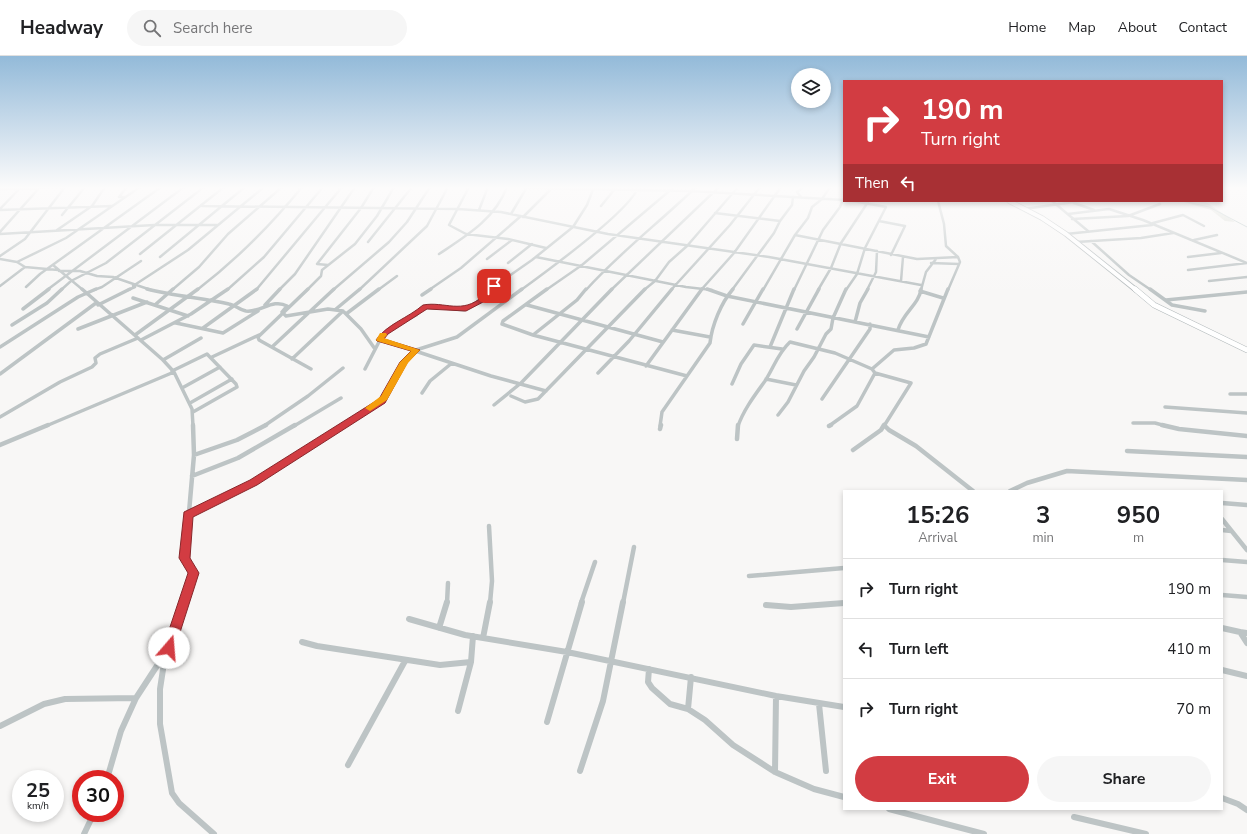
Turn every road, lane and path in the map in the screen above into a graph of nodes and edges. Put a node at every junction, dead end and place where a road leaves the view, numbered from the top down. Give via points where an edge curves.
1 (9, 223) edge
2 (36, 223) edge
3 (67, 223) edge
4 (89, 223) edge
5 (111, 223) edge
6 (134, 223) edge
7 (241, 223) edge
8 (270, 223) edge
9 (292, 223) edge
10 (312, 223) edge
11 (330, 223) edge
12 (349, 223) edge
13 (370, 223) edge
14 (383, 223) edge
15 (407, 223) edge
16 (429, 223) edge
17 (448, 223) edge
18 (480, 223) edge
19 (513, 223) edge
20 (556, 223) edge
21 (575, 223) edge
22 (604, 223) edge
23 (630, 223) edge
24 (657, 223) edge
25 (682, 223) edge
26 (707, 223) edge
27 (731, 223) edge
28 (755, 223) edge
29 (779, 223) edge
30 (804, 223) edge
31 (828, 223) edge
32 (854, 223) edge
33 (878, 223) edge
34 (891, 223) edge
35 (944, 223) edge
36 (1048, 223) edge
37 (1078, 223) edge
38 (1199, 223) edge
39 (178, 224) junction
40 (1152, 224) joint
41 (154, 225) junction
42 (200, 225) junction
43 (218, 225) joint
44 (1204, 226) dead end
45 (129, 227) junction
46 (573, 227) junction
47 (105, 228) junction
48 (82, 229) junction
49 (56, 231) junction
50 (595, 231) junction
51 (1088, 231) junction
52 (1173, 232) junction
53 (0, 233) edge
54 (29, 233) junction
55 (466, 234) junction
56 (1066, 234) junction
57 (616, 235) junction
58 (795, 235) junction
59 (1217, 235) dead end
60 (495, 237) junction
61 (642, 238) junction
62 (512, 240) junction
63 (819, 240) junction
64 (1194, 240) junction
65 (1091, 241) junction
66 (368, 242) dead end
67 (663, 242) junction
68 (1076, 242) junction
69 (841, 243) junction
70 (532, 244) junction
71 (687, 246) junction
72 (546, 248) junction
73 (865, 248) junction
74 (709, 250) junction
75 (877, 251) junction
76 (734, 253) junction
77 (1221, 253) junction
78 (140, 254) dead end
79 (438, 254) dead end
80 (758, 255) junction
81 (891, 255) junction
82 (0, 257) edge
83 (160, 257) dead end
84 (536, 257) junction
85 (903, 257) junction
86 (958, 257) junction
87 (1188, 257) dead end
88 (487, 259) dead end
89 (936, 259) junction
90 (782, 260) junction
91 (141, 261) dead end
92 (560, 261) junction
93 (17, 262) junction
94 (508, 263) dead end
95 (931, 263) junction
96 (1247, 263) edge
97 (807, 264) junction
98 (959, 264) junction
99 (53, 265) junction
100 (328, 265) junction
101 (582, 265) junction
102 (25, 267) junction
103 (831, 268) junction
104 (46, 269) junction
105 (74, 270) junction
106 (604, 270) junction
107 (1188, 270) dead end
108 (58, 271) junction
109 (89, 274) junction
110 (856, 274) junction
111 (626, 275) junction
112 (397, 276) dead end
113 (65, 277) junction
114 (876, 277) junction
115 (1247, 277) edge
116 (116, 279) junction
117 (71, 281) junction
118 (654, 281) junction
119 (1209, 281) dead end
120 (901, 282) junction
121 (676, 285) junction
122 (921, 285) junction
123 (0, 286) edge
124 (134, 286) junction
125 (26, 287) dead end
126 (704, 290) junction
127 (920, 291) junction
128 (1247, 292) edge
129 (87, 293) junction
130 (169, 295) junction
131 (422, 296) dead end
132 (727, 296) junction
133 (190, 297) junction
134 (133, 298) dead end
135 (943, 298) junction
136 (1166, 300) junction
137 (756, 301) junction
138 (147, 302) junction
139 (212, 302) junction
140 (97, 304) junction
141 (156, 304) junction
142 (527, 305) junction
143 (235, 307) junction
144 (785, 307) junction
145 (23, 309) dead end
146 (336, 309) junction
147 (258, 310) junction
148 (312, 310) junction
149 (171, 311) junction
150 (343, 311) junction
151 (1205, 311) dead end
152 (807, 312) junction
153 (282, 314) junction
154 (346, 314) junction
155 (559, 314) junction
156 (188, 316) junction
157 (111, 317) junction
158 (833, 318) junction
159 (582, 319) junction
160 (855, 322) junction
161 (176, 323) junction
162 (743, 324) dead end
163 (870, 324) junction
164 (12, 325) dead end
165 (202, 328) junction
166 (608, 328) junction
167 (78, 329) dead end
168 (797, 329) dead end
169 (672, 330) junction
170 (898, 330) junction
171 (261, 334) junction
172 (533, 335) junction
173 (635, 335) junction
174 (710, 337) junction
175 (929, 337) junction
176 (138, 338) junction
177 (200, 338) dead end
178 (379, 340) junction
179 (563, 342) junction
180 (663, 342) junction
181 (0, 347) edge
182 (272, 347) junction
183 (770, 347) junction
184 (819, 348) junction
185 (375, 349) junction
186 (587, 349) junction
187 (782, 349) junction
188 (1246, 349) edge
189 (416, 350) junction
190 (615, 356) junction
191 (212, 357) junction
192 (292, 359) junction
193 (848, 359) junction
194 (163, 360) junction
195 (452, 363) junction
196 (646, 366) junction
197 (220, 367) junction
198 (343, 368) dead end
199 (311, 369) dead end
200 (364, 369) dead end
201 (173, 371) junction
202 (874, 371) junction
203 (598, 373) dead end
204 (0, 374) edge
205 (687, 376) junction
206 (232, 379) junction
207 (766, 379) junction
208 (521, 383) junction
209 (732, 384) dead end
210 (796, 385) junction
211 (182, 388) junction
212 (546, 390) junction
213 (422, 394) dead end
214 (1230, 394) dead end
215 (1247, 394) edge
216 (511, 396) dead end
217 (341, 398) dead end
218 (822, 399) dead end
219 (190, 403) junction
220 (494, 405) dead end
221 (1165, 407) dead end
222 (193, 412) junction
223 (1247, 413) edge
224 (778, 415) dead end
225 (0, 417) edge
226 (1133, 423) dead end
227 (884, 425) junction
228 (829, 426) dead end
229 (660, 429) dead end
230 (1247, 436) edge
231 (738, 439) dead end
232 (0, 445) edge
233 (853, 450) dead end
234 (1127, 452) dead end
235 (194, 455) junction
236 (1247, 457) edge
237 (192, 476) junction
238 (1247, 480) edge
239 (972, 490) edge
240 (1012, 490) edge
241 (1223, 503) edge
242 (1247, 505) edge
243 (188, 515) junction
244 (1223, 520) edge
245 (489, 526) dead end
246 (1223, 530) edge
247 (1231, 531) junction
248 (634, 547) dead end
249 (1247, 550) edge
250 (1223, 560) edge
251 (595, 562) dead end
252 (1247, 562) edge
253 (843, 568) edge
254 (749, 576) dead end
255 (448, 583) dead end
256 (1223, 595) edge
257 (1247, 597) edge
258 (843, 603) edge
259 (766, 605) dead end
260 (409, 619) dead end
261 (439, 628) junction
262 (1223, 628) edge
263 (1240, 632) junction
264 (1247, 633) edge
265 (473, 636) junction
266 (483, 638) junction
267 (302, 642) dead end
268 (1247, 643) edge
269 (169, 648) junction
270 (567, 652) junction
271 (405, 661) junction
272 (612, 661) junction
273 (471, 662) junction
274 (649, 669) junction
275 (1223, 670) edge
276 (1247, 676) edge
277 (691, 677) junction
278 (776, 696) junction
279 (136, 698) junction
280 (820, 704) junction
281 (843, 707) edge
282 (688, 709) junction
283 (458, 711) dead end
284 (547, 722) dead end
285 (0, 726) edge
286 (348, 765) dead end
287 (110, 770) edge
288 (580, 771) dead end
289 (826, 771) dead end
290 (775, 772) junction
291 (843, 797) edge
292 (1223, 798) edge
293 (893, 810) edge
294 (1247, 810) edge
295 (1074, 817) dead end
296 (90, 822) edge
297 (84, 834) edge
298 (214, 834) edge
299 (984, 834) edge
300 (1146, 834) edge

1 - 53 street
2 - 54 street
3 - 49 street
4 - 48 street
5 - 47 street
6 - 45 street
7 - 130 street
8 - 133 street via 256,239
9 - 139 street via 263,258
10 - 143 street via 254,293
11 - 147 street via 295,274
12 - 100 street via 317,264
13 - 100 street via 355,244
14 - 66 street
15 - 148 street
16 - 146 street
17 - 55 street
18 - 55 street
19 - 60 street
20 - 46 street
21 - 46 street
22 - 50 street
23 - 57 street
24 - 61 street
25 - 67 street
26 - 71 street
27 - 74 street
28 - 76 street
29 - 80 street
30 - 58 street
31 - 63 street
32 - 69 street
33 - 73 street
34 - 81 street via 905,226
35 - 86 street via 946,246
36 - 56 main road
37 - 51 street
38 - 44 street
39 - 41 street
39 - 42 street
39 - 78 street
40 - 51 street
40 - 52 street
41 - 45 street
41 - 109 street
42 - 43 street
42 - 83 street
43 - 124 street via 188,250
45 - 47 street
45 - 105 street
46 - 50 street
46 - 72 street
47 - 48 street
47 - 99 street
48 - 49 street
48 - 93 street via 48,250
49 - 54 street
50 - 57 street
50 - 92 street
51 - 56 street
52 - 64 street
52 - 65 street via 1141,238
53 - 54 street
54 - 82 street via 25,239
55 - 60 street
55 - 79 street
56 - 68 main road
57 - 61 street
57 - 101 street
58 - 63 street
58 - 90 street
59 - 64 street
60 - 62 street
60 - 131 street via 464,266
61 - 67 street
61 - 106 street
62 - 70 street
62 - 88 street
63 - 69 street
63 - 97 street
64 - 77 street
65 - 68 street
65 - 136 street via 1127,272
67 - 71 street
67 - 111 street
68 - 188 main road via 1150,302 1179,319
69 - 73 street
69 - 103 street
70 - 72 street
70 - 94 street
71 - 74 street
71 - 118 street via 669,262
72 - 84 street
73 - 75 street
73 - 110 street
74 - 76 street
74 - 121 street
75 - 81 street
75 - 114 street
76 - 80 street
76 - 126 street
77 - 87 street
77 - 96 street
80 - 90 street
80 - 132 street
81 - 85 street
82 - 93 street
84 - 92 street
84 - 178 street via 496,285 472,306 459,310 425,307 385,332
85 - 89 street
85 - 120 street
86 - 89 street
86 - 98 street
89 - 95 street
90 - 97 street
90 - 137 street
91 - 116 street
92 - 101 street
92 - 189 street via 457,337
93 - 102 street
95 - 98 street
95 - 122 street
96 - 107 street
97 - 103 street
97 - 144 street
98 - 135 street
99 - 104 street
99 - 108 street
100 - 153 street via 322,270 316,282
101 - 106 street
101 - 142 street
102 - 104 street
102 - 123 street
103 - 110 street
103 - 152 street
104 - 108 street
104 - 125 street
105 - 108 street
105 - 109 street
105 - 113 street
106 - 111 street
106 - 155 street via 577,300
108 - 113 street
109 - 116 street
109 - 117 street
110 - 114 street
110 - 158 street via 846,288
111 - 118 street
111 - 159 street
112 - 154 street
113 - 117 street
113 - 145 street
114 - 120 street
114 - 160 street via 860,302
115 - 119 street
116 - 124 street
116 - 129 street
117 - 129 street
117 - 164 street via 47,303
118 - 121 street
118 - 166 street
120 - 122 street
121 - 126 street
121 - 173 street
122 - 127 street
124 - 130 street
124 - 140 street
126 - 132 street
126 - 169 street via 699,293
127 - 135 street
127 - 170 street via 920,297 901,319
128 - 136 street
129 - 140 street
129 - 181 street
130 - 133 street
130 - 141 street
132 - 137 street
132 - 174 street
133 - 139 street
133 - 149 street
134 - 138 street
135 - 175 street
136 - 151 street via 1177,307
137 - 144 street
137 - 162 street
138 - 141 street
138 - 157 street
139 - 143 street
139 - 156 street
140 - 157 street
140 - 204 street
141 - 149 street
142 - 155 street
142 - 172 street via 502,324
143 - 147 street via 245,311
143 - 165 street
144 - 152 street
144 - 183 street
146 - 148 street
146 - 150 street
147 - 153 street via 268,305 282,304 287,306
147 - 165 street via 223,333
148 - 153 street via 290,316
148 - 182 street
149 - 156 street
149 - 176 street
150 - 154 street
150 - 192 street
152 - 158 street
152 - 168 street
153 - 171 street
154 - 185 street via 359,325
155 - 159 street
155 - 172 street
156 - 161 street
157 - 167 street
157 - 176 street
158 - 160 street
158 - 184 street via 831,329
159 - 166 street
159 - 179 street
160 - 163 street
161 - 165 street
161 - 176 street
163 - 170 street
163 - 193 street via 870,329
166 - 173 street
166 - 186 street
169 - 174 street
169 - 180 street
170 - 175 street
171 - 182 street via 258,338
171 - 191 street
172 - 179 street
173 - 180 street
173 - 190 street
174 - 205 street via 704,354
175 - 202 street via 922,346 894,350
176 - 194 street
176 - 225 street via 100,354 95,358 96,363 92,367 60,382
177 - 194 street
178 - 185 street
178 - 189 street
179 - 186 street
179 - 208 street
180 - 196 street
182 - 192 street
183 - 187 street
183 - 209 street via 754,345
184 - 187 street via 790,342
184 - 193 street
184 - 210 street
185 - 200 street
186 - 190 street
186 - 212 street
187 - 207 street
189 - 195 street
189 - 243 street via 404,362 382,401 254,482
190 - 196 street
190 - 203 street
191 - 197 street
191 - 201 street via 205,354
192 - 199 street
193 - 202 street
193 - 218 street
194 - 201 street
195 - 208 street
195 - 213 street via 430,381
196 - 205 street
197 - 206 street
197 - 211 street
198 - 235 street via 323,386 253,432
201 - 211 street
201 - 232 street
202 - 227 street via 910,383
202 - 228 street via 857,406
205 - 229 street via 662,412
206 - 219 street
206 - 222 street via 235,388
207 - 210 street
207 - 231 street via 742,416 738,426
208 - 212 street
208 - 220 street
210 - 224 street
211 - 219 street
212 - 216 street via 530,403
214 - 215 street
217 - 237 street via 238,458
219 - 222 street
221 - 223 street
222 - 235 street
226 - 230 street via 1155,423 1179,429
227 - 233 street via 877,434
227 - 239 street via 916,446
234 - 236 street
235 - 237 street
237 - 243 street
238 - 240 street via 1067,472 1027,483
241 - 242 street
243 - 269 street via 185,558 193,573
244 - 247 street
245 - 266 street via 492,581 490,608
246 - 247 street
247 - 249 street
248 - 272 street
250 - 252 street
251 - 270 street
253 - 254 street
255 - 261 street via 447,605
256 - 257 street
258 - 259 street via 791,607
260 - 261 street
261 - 265 street
262 - 263 street
263 - 264 street
263 - 268 street
265 - 266 street
265 - 273 street
266 - 270 street
267 - 271 street
269 - 279 street
269 - 298 street via 160,689 160,724 172,793 179,803
270 - 272 street
270 - 284 street
271 - 273 street via 440,665
271 - 286 street
272 - 274 street
272 - 288 street via 603,701
273 - 283 street
274 - 277 street
274 - 282 street via 648,682 652,688 673,706
275 - 276 street
277 - 278 street
277 - 282 street
278 - 280 street
278 - 290 street
279 - 285 street via 65,699 44,704
279 - 287 street via 121,731
280 - 281 street
280 - 289 street
282 - 290 street via 705,720 733,745
290 - 291 street via 814,789
292 - 294 street
293 - 299 street
295 - 300 street
296 - 297 street

